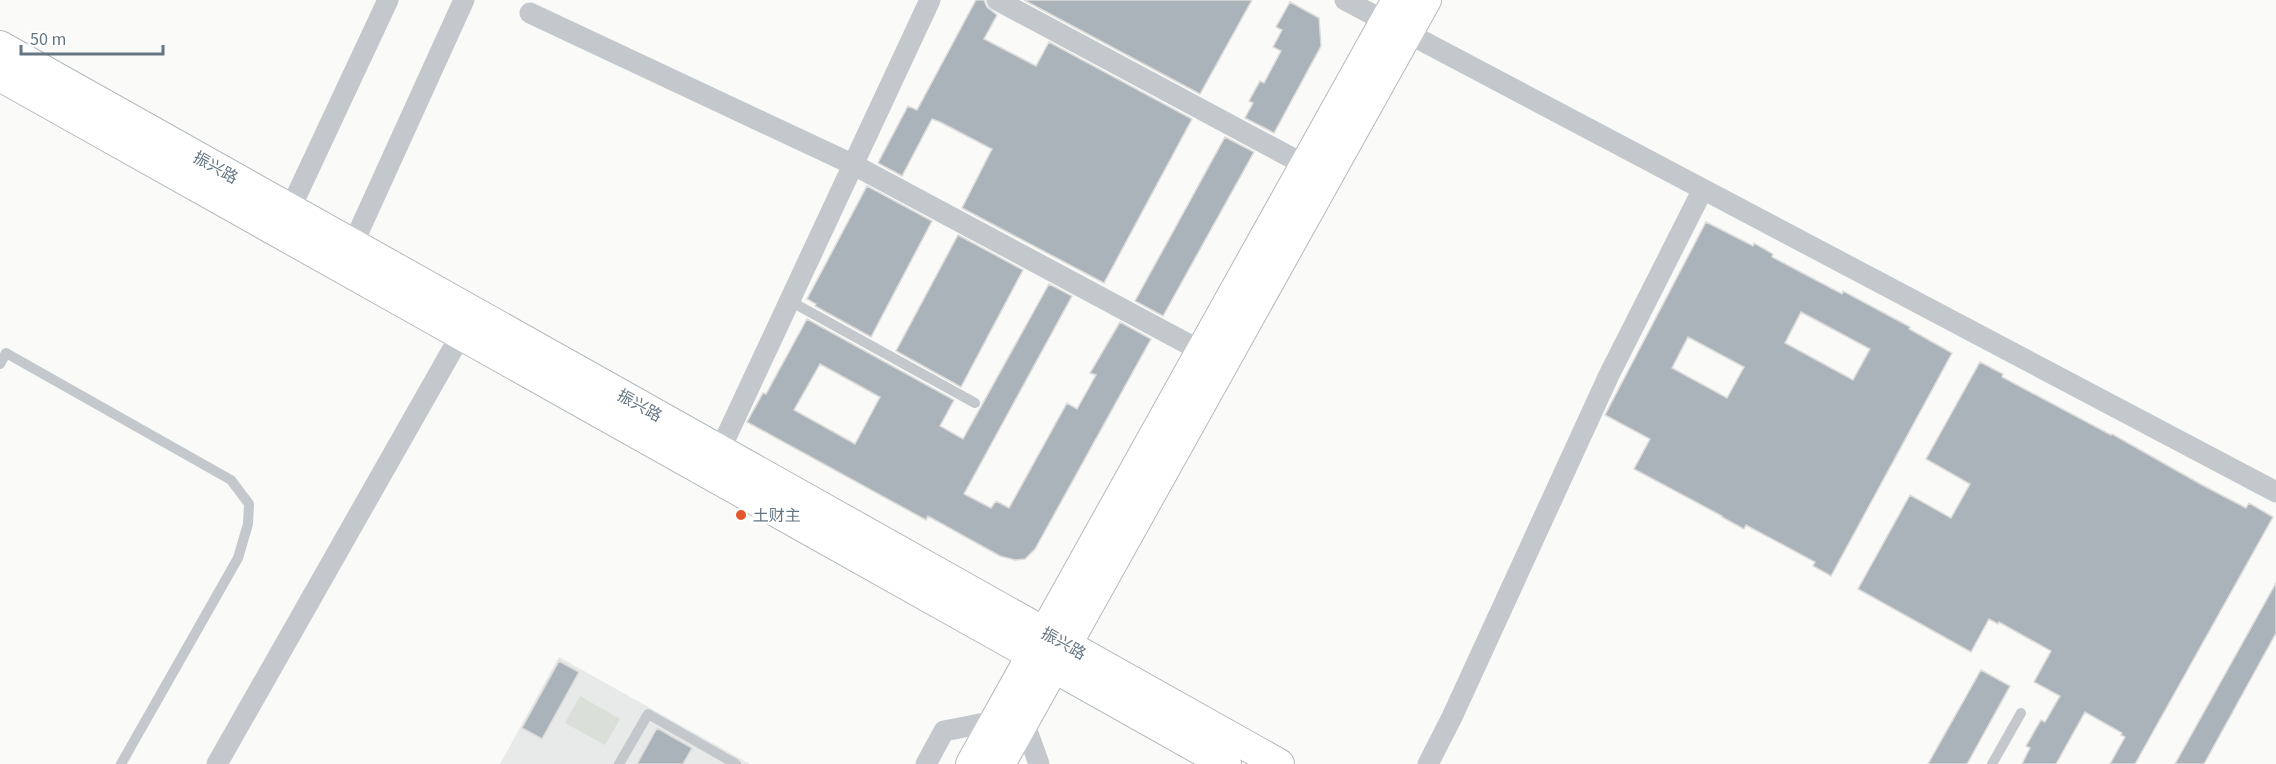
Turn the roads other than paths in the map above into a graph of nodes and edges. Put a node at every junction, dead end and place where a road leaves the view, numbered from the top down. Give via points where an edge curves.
1 (388, 0) edge
2 (464, 0) edge
3 (930, 0) edge
4 (997, 0) edge
5 (1345, 0) edge
6 (1426, 0) edge
7 (530, 13) dead end
8 (1397, 18) edge
9 (0, 46) edge
10 (0, 76) edge
11 (854, 165) junction
12 (1305, 165) junction
13 (1703, 189) junction
14 (292, 205) dead end
15 (353, 244) junction
16 (790, 301) junction
17 (467, 323) junction
18 (1201, 351) junction
19 (0, 364) edge
20 (975, 403) dead end
21 (720, 450) junction
22 (2276, 492) edge
23 (1050, 650) junction
24 (2021, 713) dead end
25 (1010, 721) junction
26 (724, 761) edge
27 (1995, 763) edge
28 (121, 764) edge
29 (217, 764) edge
30 (619, 764) edge
31 (736, 764) edge
32 (926, 764) edge
33 (971, 764) edge
34 (1000, 764) edge
35 (1039, 764) edge
36 (1226, 764) edge
37 (1279, 764) edge
38 (1428, 764) edge

1 - 14 street
2 - 15 street
3 - 11 street
4 - 12 street
5 - 8 street
6 - 8 street
7 - 11 street
8 - 12 street
8 - 13 street
8 - 23 street
9 - 15 street, 振兴路
10 - 17 street, 振兴路
11 - 16 street
11 - 18 street
12 - 18 street
13 - 22 street
13 - 38 street via 1609,375
15 - 17 street, 振兴路
16 - 20 lane
16 - 21 street
17 - 21 street, 振兴路
17 - 23 street, 振兴路
17 - 29 street
18 - 23 street
19 - 28 lane via 6,353 16,358 231,480 249,504 248,524 238,558
21 - 23 street, 振兴路
23 - 25 street
23 - 36 street, 振兴路
23 - 37 street, 振兴路
24 - 27 lane
25 - 32 street via 944,731
25 - 33 street
25 - 34 street
25 - 35 street
26 - 30 lane via 648,714
26 - 31 lane

